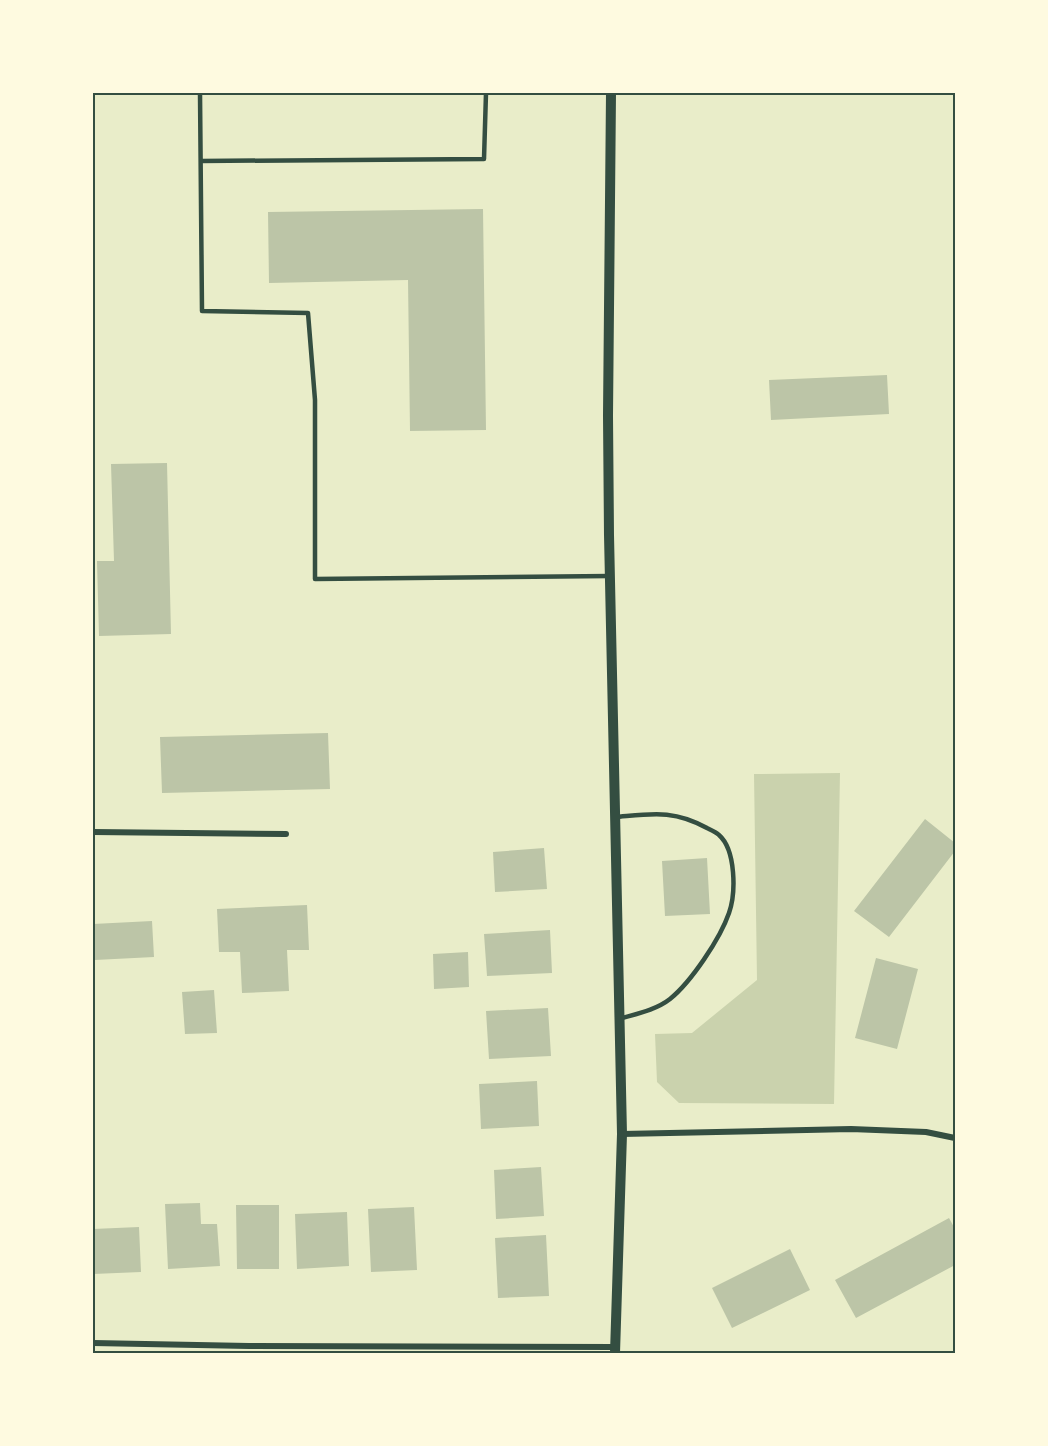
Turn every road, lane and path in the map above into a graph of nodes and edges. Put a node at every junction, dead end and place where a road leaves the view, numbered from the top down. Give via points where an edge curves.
1 (200, 93) edge
2 (486, 93) edge
3 (611, 93) edge
4 (201, 161) junction
5 (610, 576) junction
6 (614, 817) junction
7 (93, 832) edge
8 (286, 834) dead end
9 (618, 1020) junction
10 (622, 1134) junction
11 (955, 1138) edge
12 (93, 1343) edge
13 (615, 1350) edge

1 - 4 lane
2 - 4 lane via 484,159
3 - 5 street
4 - 5 lane via 202,311 308,313 315,400 315,579
5 - 6 street
6 - 9 street
6 - 9 lane via 664,813 696,822 720,836 733,867 729,913 687,983 669,1000
7 - 8 street
9 - 10 street
10 - 11 street via 851,1129 926,1132
10 - 13 street
12 - 13 street

